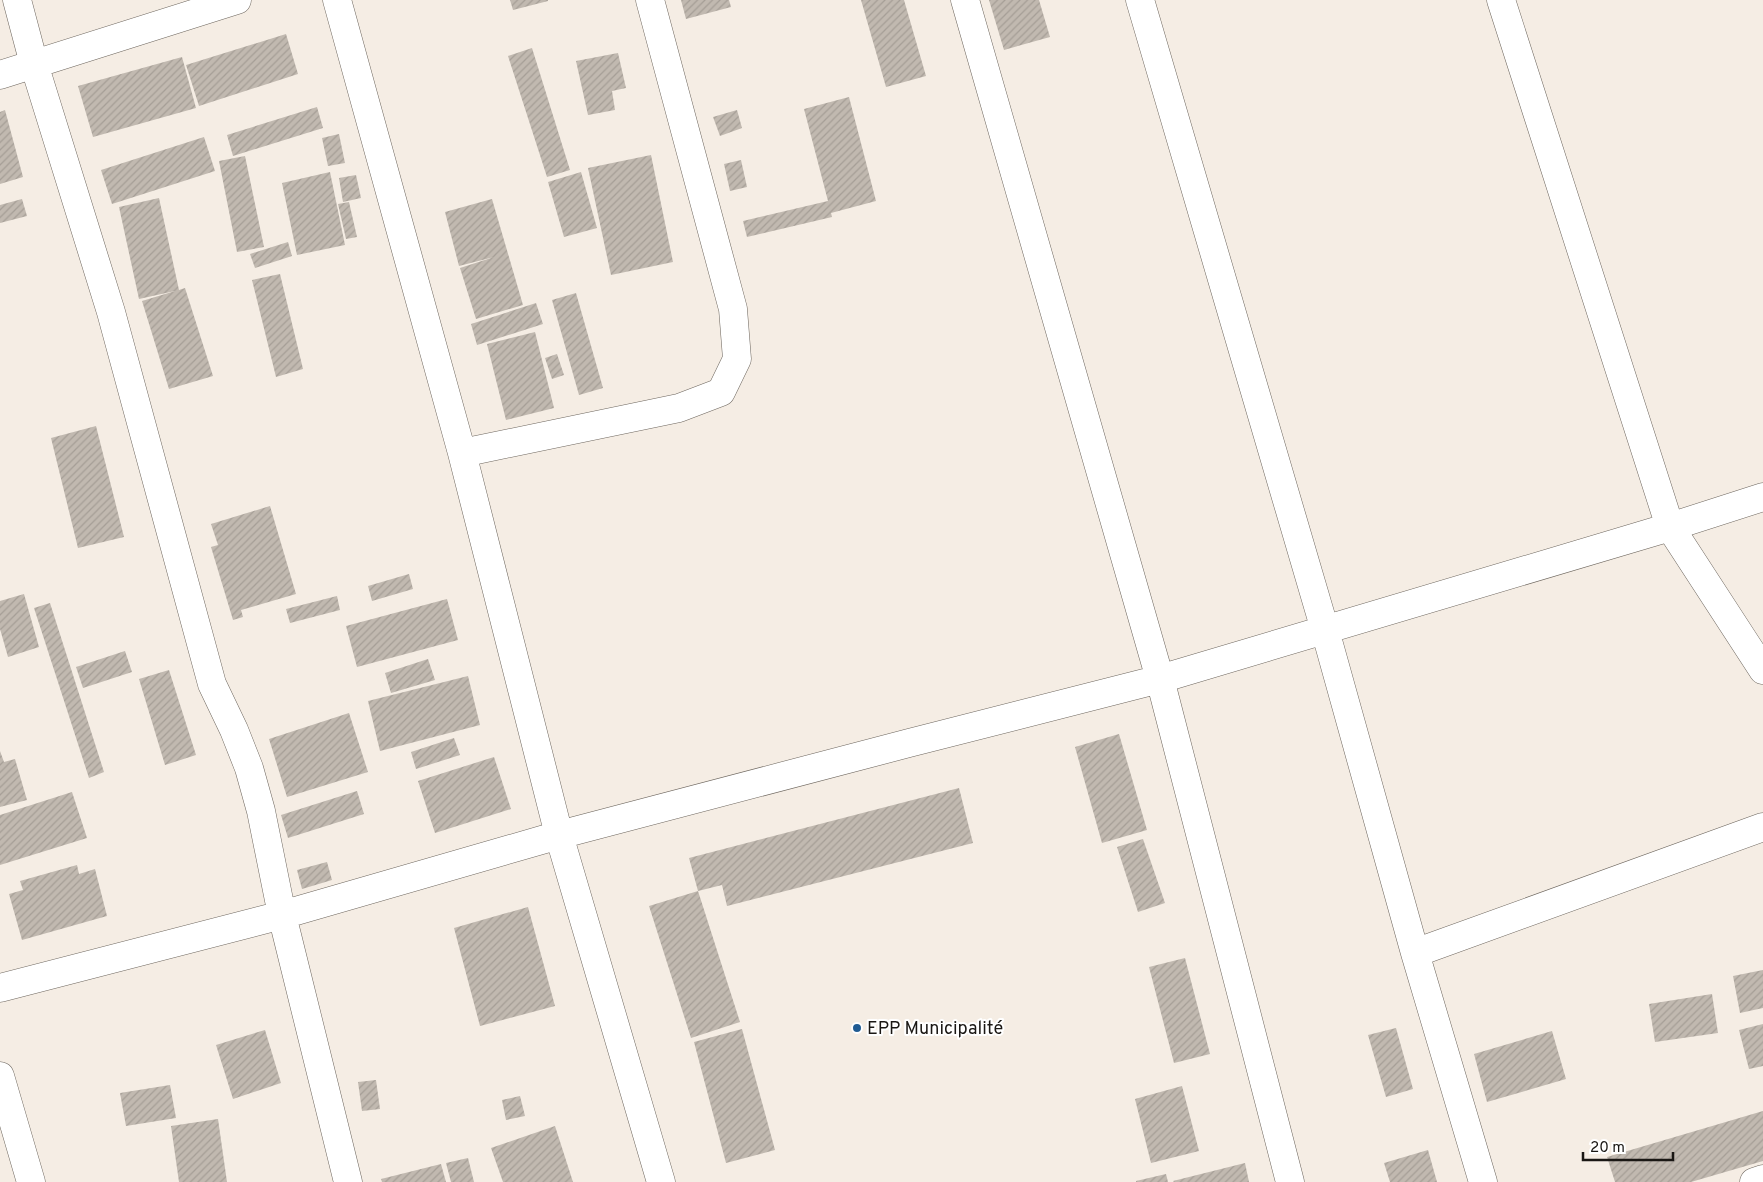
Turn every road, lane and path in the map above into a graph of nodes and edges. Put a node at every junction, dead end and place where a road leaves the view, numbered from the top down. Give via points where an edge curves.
1 (17, 0) edge
2 (237, 0) edge
3 (338, 0) edge
4 (650, 0) edge
5 (965, 0) edge
6 (1140, 0) edge
7 (1501, 0) edge
8 (34, 64) junction
9 (0, 75) edge
10 (462, 453) junction
11 (1763, 497) edge
12 (1670, 527) junction
13 (1325, 630) junction
14 (1763, 670) edge
15 (1160, 679) junction
16 (1763, 827) edge
17 (559, 835) junction
18 (282, 915) junction
19 (1415, 953) junction
20 (0, 988) edge
21 (0, 1076) edge
22 (1763, 1179) edge
23 (31, 1182) edge
24 (348, 1182) edge
25 (661, 1182) edge
26 (1290, 1182) edge
27 (1483, 1182) edge
28 (1754, 1182) edge

1 - 8 street
2 - 8 street
3 - 10 street
4 - 10 street via 733,309 737,359 721,392 679,408
5 - 15 street
6 - 13 street
7 - 12 street
8 - 9 street
8 - 18 street via 111,312 212,684 249,768
10 - 17 street
11 - 12 street
12 - 13 street
12 - 14 street
13 - 15 street
13 - 19 street
15 - 17 street
15 - 26 street
16 - 19 street
17 - 18 street
17 - 25 street
18 - 20 street
18 - 24 street
19 - 27 street
21 - 23 street
22 - 28 street

